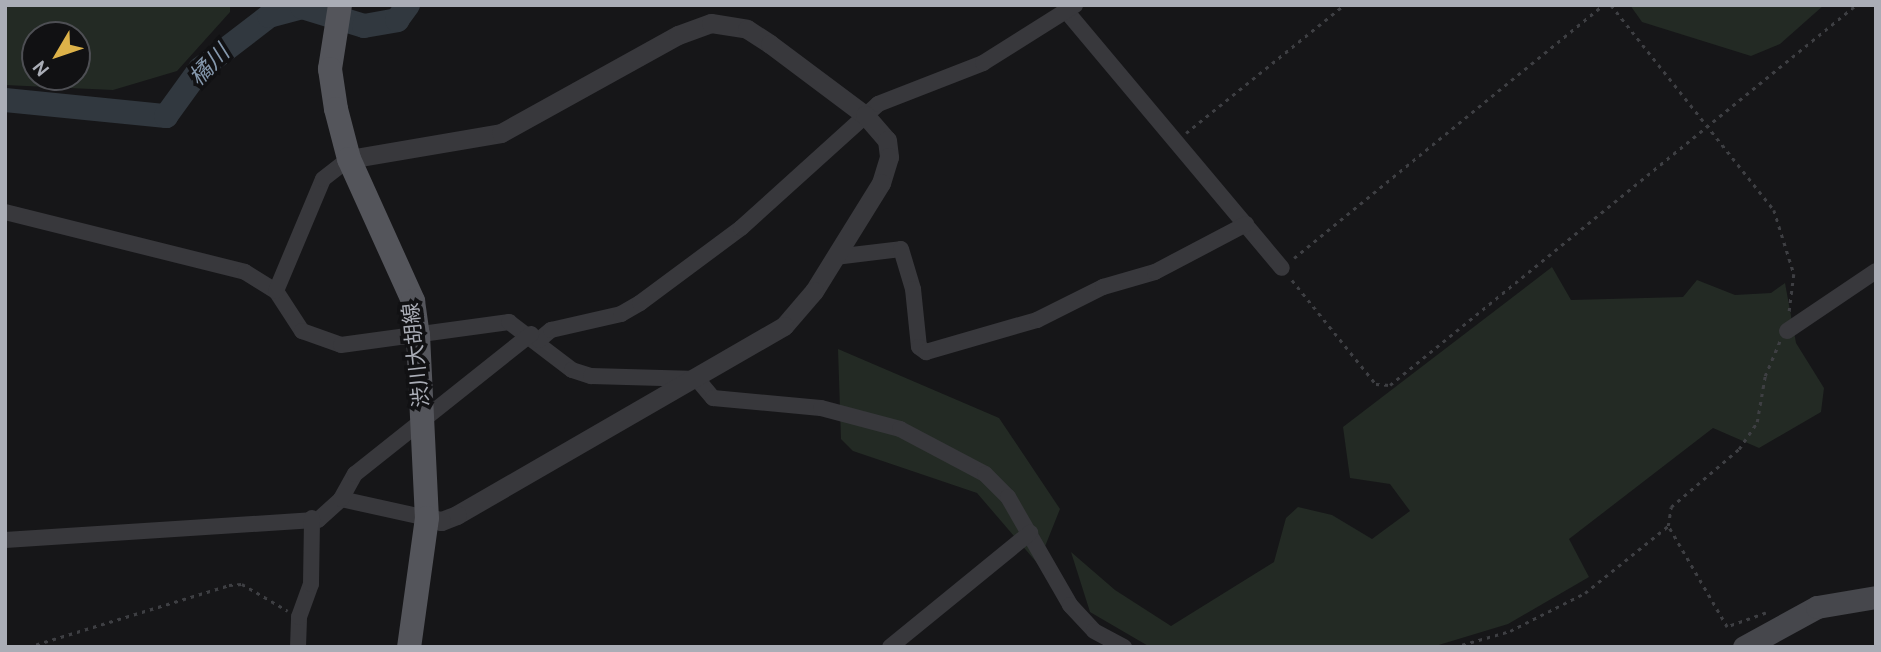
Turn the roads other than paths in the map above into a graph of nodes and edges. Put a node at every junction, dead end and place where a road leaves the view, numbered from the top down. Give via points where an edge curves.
1 (339, 8) edge
2 (1071, 8) edge
3 (865, 115) junction
4 (349, 159) junction
5 (5, 212) edge
6 (1246, 224) junction
7 (835, 257) junction
8 (1282, 268) road end
9 (1876, 271) edge
10 (276, 291) junction
11 (1787, 331) road end
12 (418, 335) junction
13 (535, 337) junction
14 (696, 379) junction
15 (423, 418) junction
16 (341, 499) junction
17 (312, 518) junction
18 (426, 518) junction
19 (1030, 533) junction
20 (5, 540) edge
21 (1876, 597) edge
22 (298, 647) edge
23 (409, 647) edge
24 (890, 647) edge
25 (1124, 647) edge
26 (1744, 647) edge

1 - 4 main road, 渋川大胡線 via 332,35 336,110
2 - 3 street via 1022,44 878,104
2 - 6 street
3 - 4 street via 747,29 711,23 678,34 500,133
3 - 7 street via 887,140 887,169
3 - 13 street via 741,228 639,303 621,314
4 - 10 street via 323,179
4 - 12 main road, 渋川大胡線 via 413,301
5 - 10 street via 245,272
6 - 7 street via 1155,272 1103,287 1037,320 926,352 919,347 914,289 901,249
6 - 8 street
7 - 14 street via 784,326
9 - 11 street
10 - 12 street via 302,331 341,345
12 - 13 street via 485,321 509,322
12 - 15 main road, 渋川大胡線
13 - 14 street via 572,370 591,376
13 - 15 street
14 - 18 street via 457,515 441,521
14 - 19 street via 713,398 862,417 949,451 1008,497
15 - 16 street via 355,474
15 - 18 main road, 渋川大胡線
16 - 17 street via 318,520
16 - 18 street
17 - 20 street
17 - 22 street via 311,584 299,617
18 - 23 main road, 渋川大胡線
19 - 24 street
19 - 25 street via 1070,605 1094,631
21 - 26 main road via 1817,607

